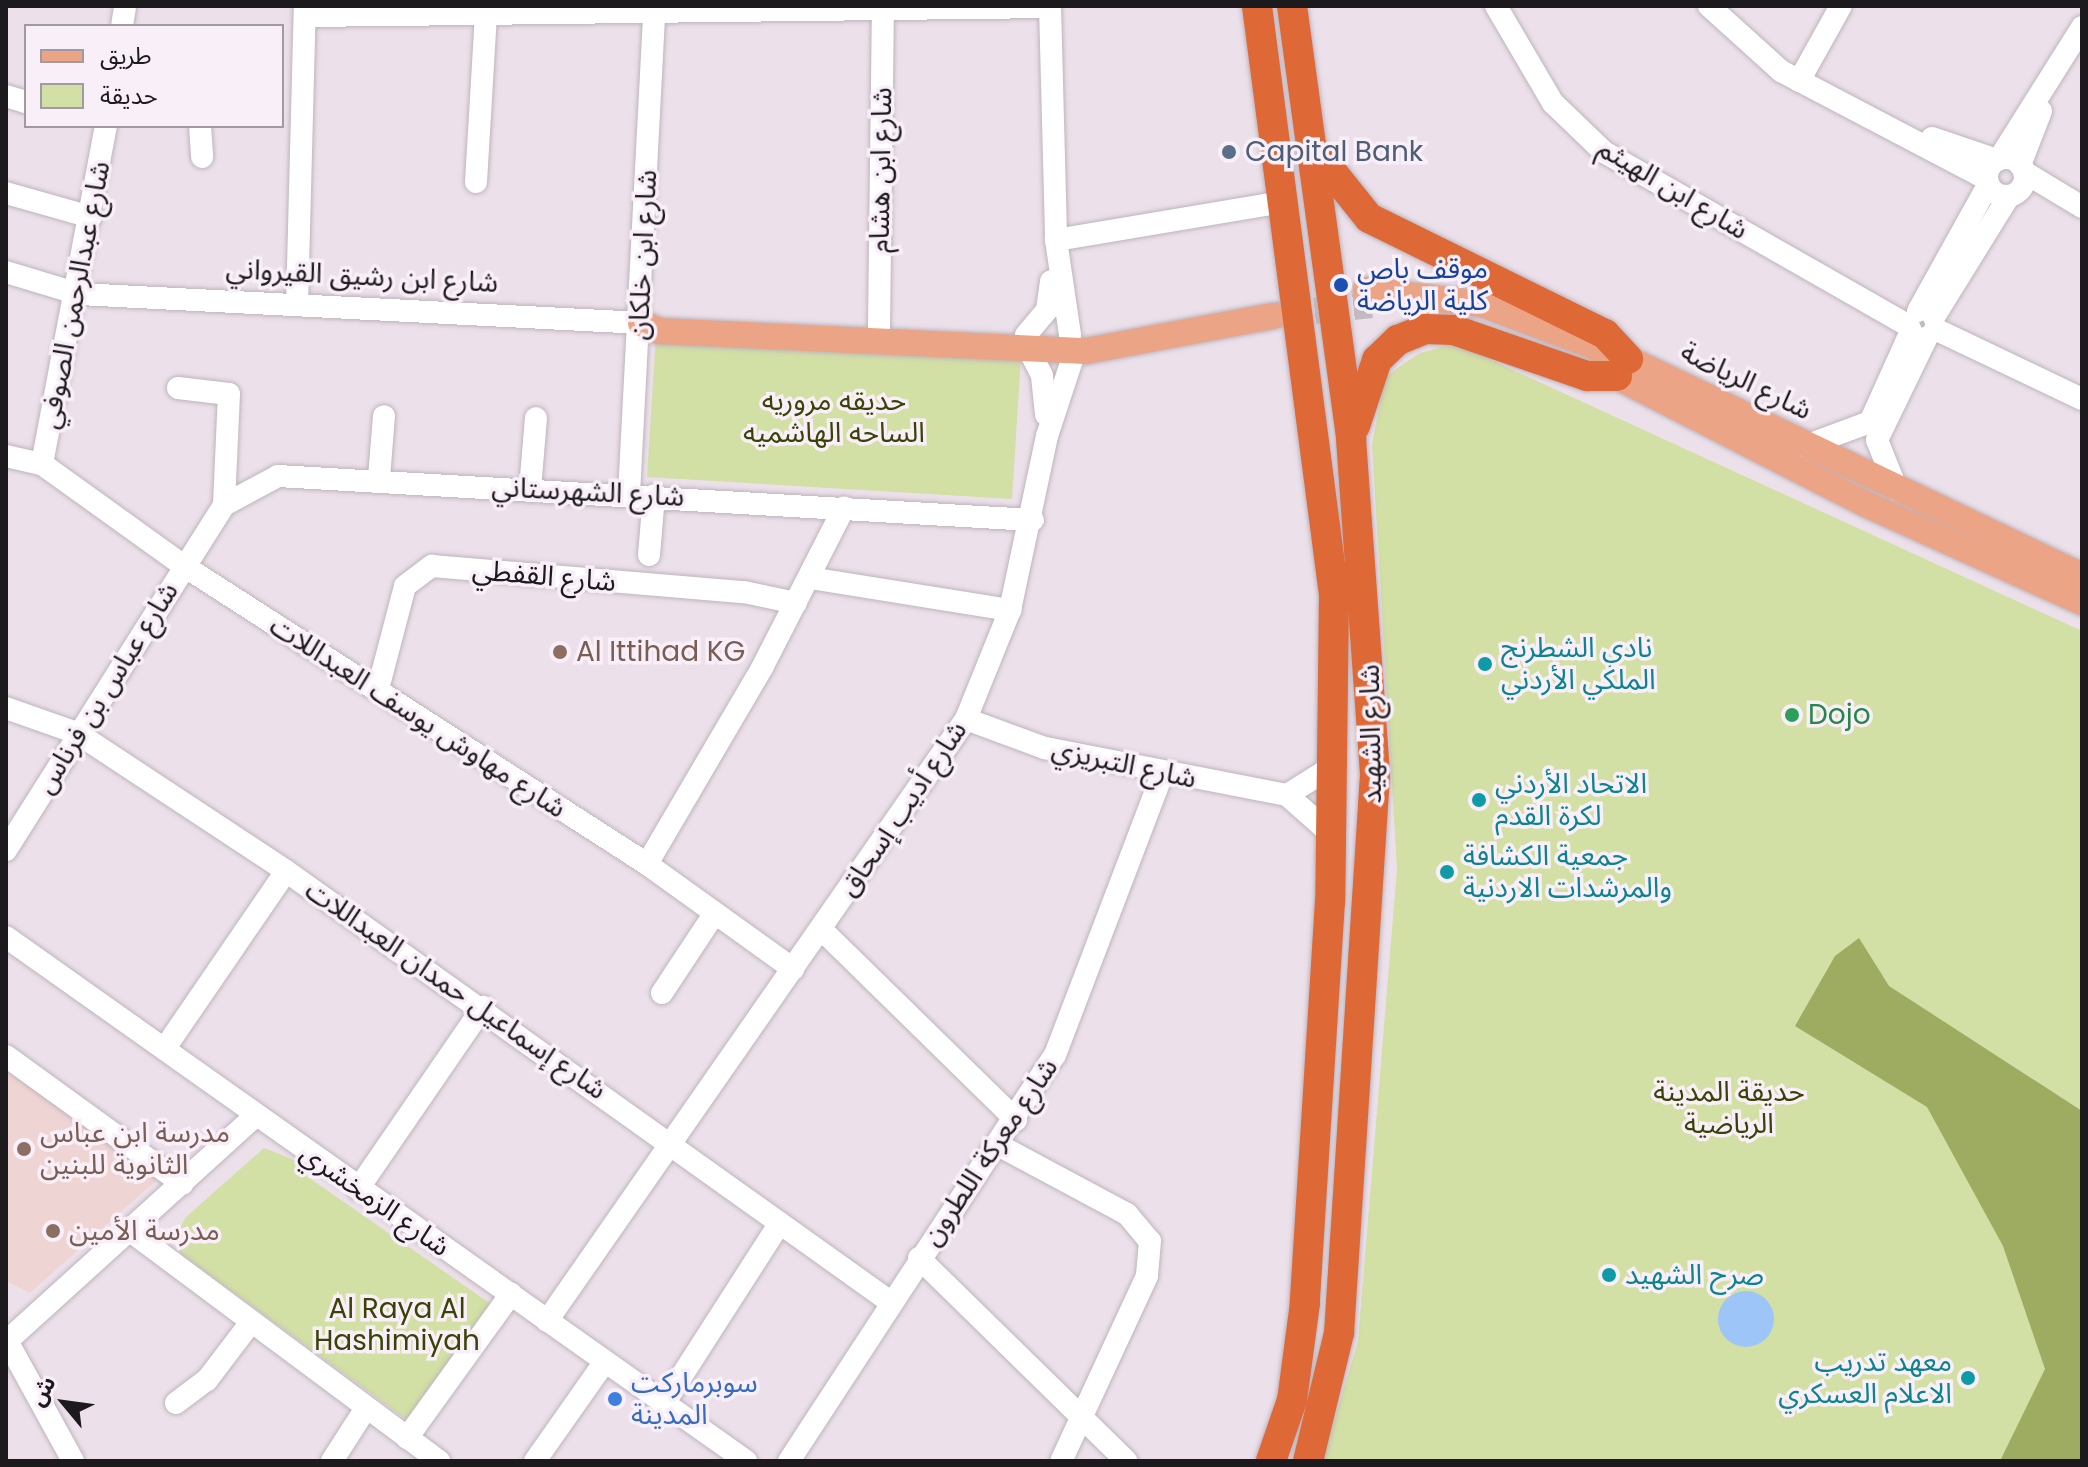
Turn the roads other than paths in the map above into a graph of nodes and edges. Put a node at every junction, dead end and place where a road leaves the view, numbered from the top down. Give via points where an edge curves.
1 (1050, 6) edge
2 (1257, 6) edge
3 (1292, 6) edge
4 (1496, 6) edge
5 (1709, 6) edge
6 (1841, 6) edge
7 (305, 11) edge
8 (883, 11) junction
9 (486, 15) junction
10 (654, 16) junction
11 (2082, 27) edge
12 (1799, 81) junction
13 (106, 128) edge
14 (200, 128) edge
15 (1313, 137) junction
16 (202, 157) dead end
17 (2002, 170) junction
18 (476, 182) dead end
19 (6, 193) edge
20 (2012, 195) junction
21 (1283, 202) junction
22 (2080, 206) edge
23 (91, 217) junction
24 (1056, 240) junction
25 (6, 272) edge
26 (79, 294) junction
27 (1368, 297) tunnel mouth
28 (297, 305) junction
29 (1271, 308) tunnel mouth
30 (641, 323) junction
31 (1921, 324) junction
32 (879, 328) junction
33 (1027, 342) junction
34 (1072, 343) junction
35 (1623, 368) junction
36 (178, 388) dead end
37 (2082, 399) edge
38 (384, 416) dead end
39 (536, 418) dead end
40 (1047, 436) junction
41 (1351, 439) junction
42 (1805, 446) junction
43 (6, 456) edge
44 (42, 464) junction
45 (379, 478) junction
46 (530, 489) junction
47 (1897, 490) junction
48 (629, 494) junction
49 (654, 495) junction
50 (224, 505) junction
51 (844, 508) junction
52 (1033, 520) junction
53 (649, 555) dead end
54 (2022, 561) junction
55 (184, 566) junction
56 (2082, 576) edge
57 (810, 578) junction
58 (2082, 602) edge
59 (796, 603) junction
60 (1010, 610) junction
61 (378, 689) junction
62 (6, 708) edge
63 (966, 719) junction
64 (77, 733) junction
65 (1333, 766) junction
66 (1162, 775) junction
67 (1287, 795) junction
68 (1332, 835) junction
69 (6, 850) edge
70 (647, 864) junction
71 (286, 871) junction
72 (714, 914) junction
73 (821, 929) junction
74 (6, 937) edge
75 (793, 969) junction
76 (662, 993) dead end
77 (483, 1007) junction
78 (165, 1048) junction
79 (6, 1056) edge
80 (256, 1115) junction
81 (1016, 1120) junction
82 (672, 1143) junction
83 (1000, 1146) junction
84 (183, 1184) junction
85 (358, 1189) junction
86 (780, 1223) junction
87 (133, 1233) junction
88 (919, 1258) junction
89 (511, 1294) junction
90 (889, 1301) junction
91 (547, 1321) junction
92 (251, 1322) junction
93 (7, 1340) edge
94 (604, 1363) junction
95 (176, 1403) dead end
96 (663, 1405) junction
97 (366, 1408) junction
98 (1082, 1418) junction
99 (407, 1438) junction
100 (72, 1460) edge
101 (332, 1461) edge
102 (439, 1461) edge
103 (535, 1461) edge
104 (746, 1461) edge
105 (789, 1461) edge
106 (1061, 1461) edge
107 (1126, 1461) edge
108 (1271, 1461) edge
109 (1308, 1461) edge

1 - 8 street
1 - 24 street, شارع أديب إسحاق
2 - 21 highway, شارع الشهيد
3 - 15 highway, شارع الشهيد
4 - 31 street, شارع ابن الهيثم via 1553,103 1604,152 1859,295
5 - 12 street via 1758,55
6 - 12 street
7 - 9 street
7 - 28 street
8 - 10 street
8 - 32 street, شارع ابن هشام
9 - 10 street
9 - 18 street
10 - 30 street, شارع ابن خلكان
11 - 17 street
12 - 17 street
13 - 23 street, شارع عبدالرحمن الصوفي
14 - 16 street
15 - 35 highway via 1334,181 1369,218 1605,334
15 - 41 highway, شارع الشهيد
17 - 20 street
17 - 22 street
17 - 31 street
19 - 23 street
20 - 22 street
20 - 31 street
21 - 24 street
21 - 65 highway, شارع الشهيد via 1334,595
23 - 26 street, شارع عبدالرحمن الصوفي
24 - 33 street, شارع أديب إسحاق via 1047,310
24 - 34 street, شارع أديب إسحاق
25 - 26 street, شارع ابن رشيق القيرواني
26 - 28 street, شارع ابن رشيق القيرواني
26 - 44 street, شارع عبدالرحمن الصوفي
27 - 35 main road, شارع الرياضة via 1482,304
28 - 30 street, شارع ابن رشيق القيرواني
29 - 34 main road
30 - 32 main road, شارع ابن رشيق القيرواني
30 - 33 main road, شارع ابن رشيق القيرواني via 659,331
30 - 48 street, شارع ابن خلكان
31 - 37 street, شارع ابن الهيثم
31 - 42 street via 1870,422
31 - 47 street via 1877,440
32 - 33 main road, شارع ابن رشيق القيرواني
33 - 34 main road
33 - 40 street, شارع أديب إسحاق via 1042,376
34 - 40 street, شارع أديب إسحاق
35 - 41 highway via 1587,376 1454,330 1425,329 1398,340 1377,360
35 - 42 main road, شارع الرياضة
35 - 54 main road, شارع الرياضة
36 - 50 street via 229,394
38 - 45 street
39 - 46 street
40 - 52 street, شارع أديب إسحاق
41 - 109 highway, شارع الشهيد via 1374,790 1339,1333
42 - 47 main road, شارع الرياضة
43 - 44 street
44 - 55 street, شارع مهاوش يوسف العبداللات
45 - 46 street, شارع الشهرستاني
45 - 50 street, شارع الشهرستاني via 278,476
46 - 48 street, شارع الشهرستاني
47 - 54 main road, شارع الرياضة
48 - 49 street, شارع الشهرستاني
49 - 51 street, شارع الشهرستاني
49 - 53 street
50 - 55 street, شارع الشهرستاني
51 - 52 street, شارع الشهرستاني
51 - 57 street
52 - 60 street, شارع أديب إسحاق
54 - 56 main road, شارع الرياضة
54 - 58 main road, شارع الرياضة
55 - 61 street, شارع مهاوش يوسف العبداللات
55 - 64 street, شارع عباس بن فرناس
57 - 59 street
57 - 60 street
59 - 61 street, شارع القفطي via 744,592 432,566 405,586
59 - 70 street
60 - 63 street, شارع أديب إسحاق
61 - 70 street, شارع مهاوش يوسف العبداللات
62 - 64 street, شارع إسماعيل حمدان العبداللات
63 - 66 street, شارع التبريزي via 1017,740
63 - 73 street, شارع أديب إسحاق
64 - 69 street, شارع عباس بن فرناس
64 - 71 street, شارع إسماعيل حمدان العبداللات
65 - 67 street
65 - 68 highway, شارع الشهيد
66 - 67 street, شارع التبريزي
66 - 81 street, شارع معركة اللطرون via 1069,1027
67 - 68 street
68 - 108 highway, شارع الشهيد via 1305,1303 1292,1400
70 - 72 street, شارع مهاوش يوسف العبداللات
71 - 77 street, شارع إسماعيل حمدان العبداللات
71 - 78 street
72 - 75 street, شارع مهاوش يوسف العبداللات
72 - 76 street
73 - 75 street, شارع أديب إسحاق
73 - 81 street
74 - 78 street, شارع الزمخشري
75 - 82 street, شارع أديب إسحاق
77 - 82 street, شارع إسماعيل حمدان العبداللات
77 - 85 street
78 - 80 street, شارع الزمخشري
79 - 84 street
80 - 84 street
80 - 85 street, شارع الزمخشري
81 - 83 street, شارع معركة اللطرون
82 - 86 street, شارع إسماعيل حمدان العبداللات
82 - 91 street, شارع أديب إسحاق
83 - 88 street, شارع معركة اللطرون
83 - 98 street via 1127,1214 1150,1241 1147,1276
84 - 87 street
85 - 89 street, شارع الزمخشري
86 - 90 street, شارع إسماعيل حمدان العبداللات
86 - 96 street
87 - 92 street
87 - 93 street
88 - 90 street, شارع معركة اللطرون
88 - 98 street
89 - 91 street, شارع الزمخشري
89 - 99 street
90 - 105 street, شارع معركة اللطرون
91 - 94 street, شارع الزمخشري
92 - 95 street via 207,1380
92 - 97 street
93 - 100 street
94 - 96 street, شارع الزمخشري
94 - 103 street
96 - 104 street, شارع الزمخشري
97 - 99 street
97 - 101 street
98 - 106 street
98 - 107 street
99 - 102 street

